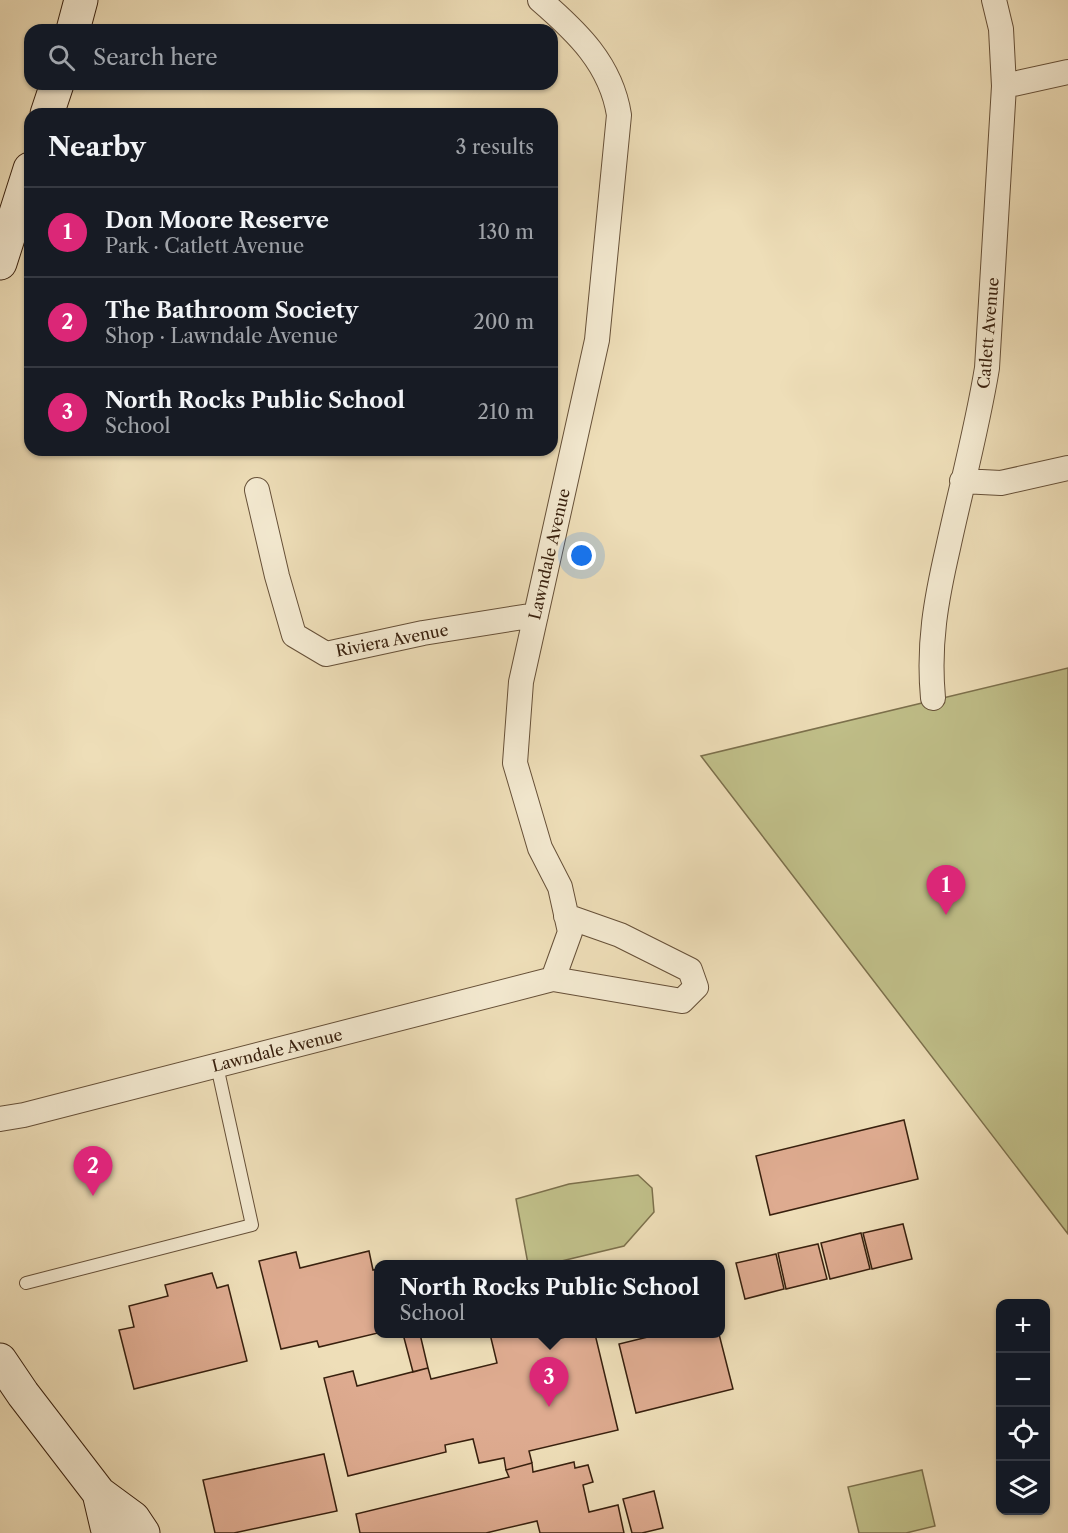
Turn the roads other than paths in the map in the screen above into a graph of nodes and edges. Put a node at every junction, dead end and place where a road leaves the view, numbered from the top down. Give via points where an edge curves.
1 (81, 0) edge
2 (540, 0) edge
3 (994, 0) edge
4 (75, 24) edge
5 (1068, 72) edge
6 (1004, 86) junction
7 (55, 90) edge
8 (49, 108) edge
9 (24, 188) edge
10 (0, 263) edge
11 (1068, 468) edge
12 (962, 481) junction
13 (257, 490) dead end
14 (536, 615) junction
15 (933, 698) dead end
16 (566, 916) junction
17 (553, 979) junction
18 (217, 1066) junction
19 (0, 1119) edge
20 (26, 1283) dead end
21 (0, 1360) edge
22 (99, 1493) junction
23 (111, 1533) edge
24 (143, 1533) edge

1 - 4 main road
2 - 14 street, Lawndale Avenue via 591,50 616,98 619,129 597,340
3 - 6 street, Catlett Avenue via 1001,29
5 - 6 street
6 - 12 street, Catlett Avenue via 987,368
7 - 8 main road
9 - 10 main road
11 - 12 street via 1001,483
12 - 15 street, Catlett Avenue via 932,623
13 - 14 street, Riviera Avenue via 294,635 326,654
14 - 16 street, Lawndale Avenue via 521,682 515,763 540,848 560,887
16 - 17 street, Lawndale Avenue via 570,932
16 - 17 street, Lawndale Avenue via 620,935 690,970 696,987 682,1001
17 - 18 street, Lawndale Avenue
18 - 19 street, Lawndale Avenue
18 - 20 lane via 252,1225
21 - 22 main road
22 - 23 main road
22 - 24 main road via 133,1518

